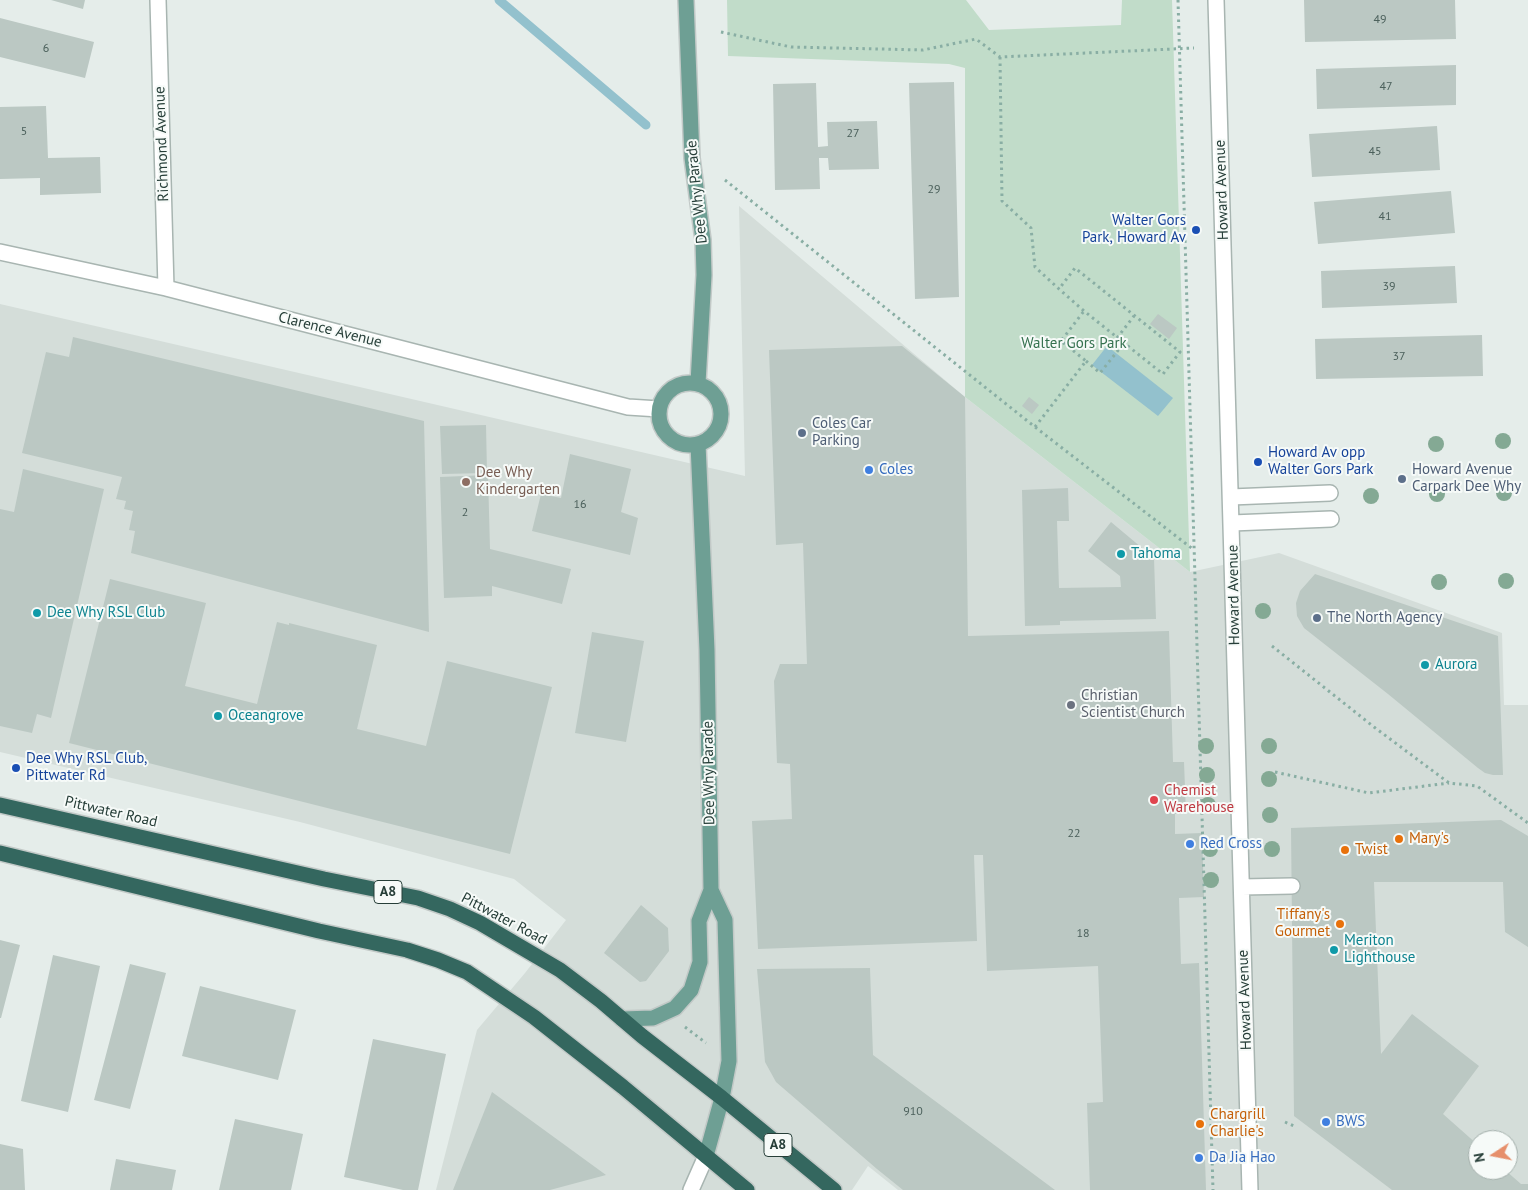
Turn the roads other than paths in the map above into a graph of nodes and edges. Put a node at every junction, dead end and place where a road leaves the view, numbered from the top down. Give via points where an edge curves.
1 (158, 0) edge
2 (686, 0) edge
3 (1216, 0) edge
4 (0, 252) edge
5 (166, 288) junction
6 (698, 384) junction
7 (659, 409) junction
8 (698, 444) junction
9 (1330, 493) dead end
10 (1231, 497) junction
11 (1330, 519) dead end
12 (1232, 523) junction
13 (0, 805) edge
14 (0, 853) edge
15 (1292, 886) dead end
16 (1242, 887) junction
17 (711, 890) junction
18 (622, 1019) junction
19 (722, 1098) junction
20 (706, 1156) junction
21 (691, 1190) edge
22 (748, 1190) edge
23 (834, 1190) edge
24 (1250, 1190) edge

1 - 5 street, Richmond Avenue
2 - 6 main road, Dee Why Parade via 692,158 703,240
3 - 10 street, Howard Avenue
4 - 5 street, Clarence Avenue
5 - 7 street, Clarence Avenue via 628,407
6 - 7 main road via 677,385 662,399
6 - 8 main road via 714,395 721,414 715,433
7 - 8 main road via 662,429 669,437 687,445
8 - 17 main road, Dee Why Parade via 707,650
9 - 10 street
10 - 12 street, Howard Avenue
11 - 12 street
12 - 16 street, Howard Avenue
13 - 18 highway, Pittwater Road / A8 via 418,898 450,909 560,970
14 - 20 highway via 406,950 467,972 541,1023
15 - 16 street
16 - 24 street, Howard Avenue
17 - 18 main road via 699,921 700,962 691,990 675,1008 653,1018
17 - 19 main road, Dee Why Parade via 725,920 729,1061
18 - 19 highway, Pittwater Road / A8
19 - 20 main road, Dee Why Parade
19 - 23 highway, Pittwater Road / A8
20 - 21 street
20 - 22 highway

